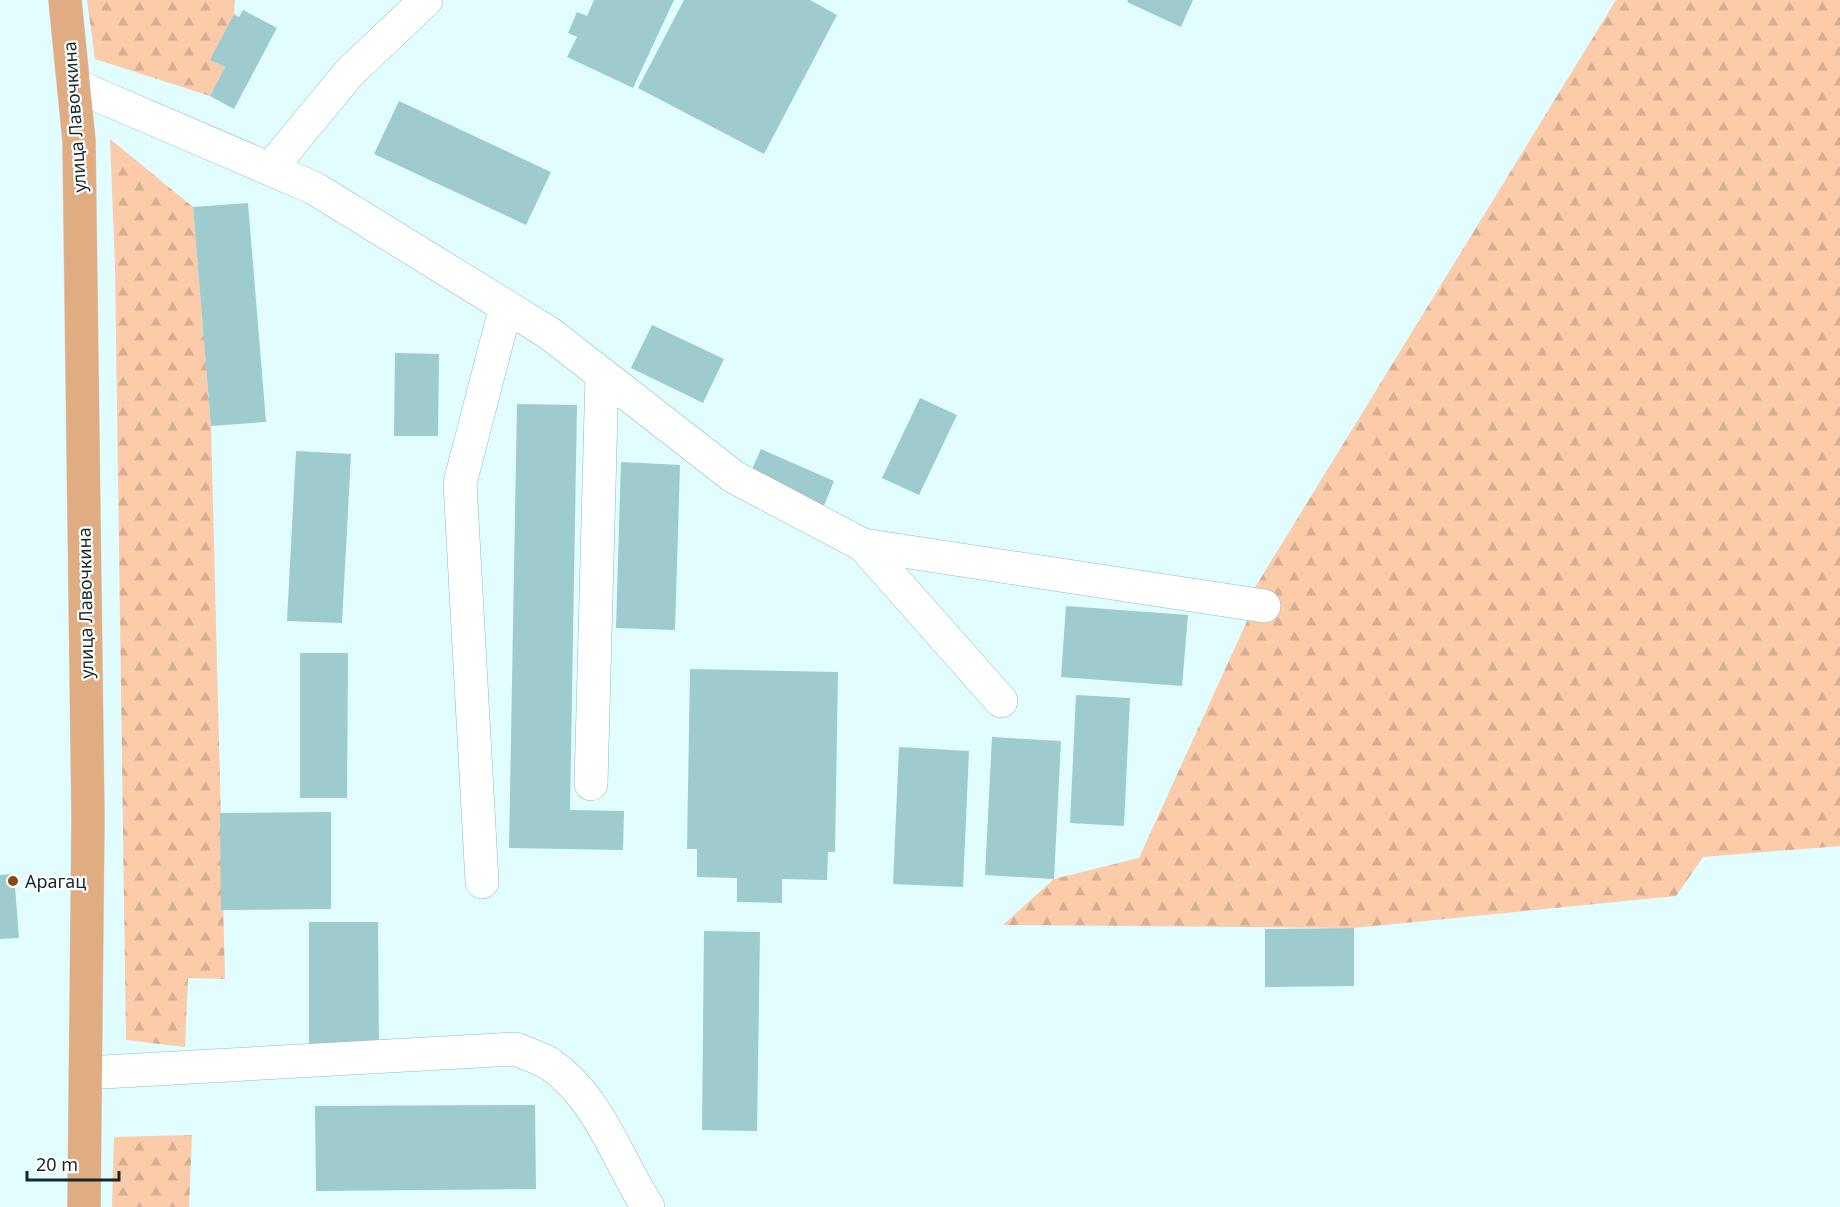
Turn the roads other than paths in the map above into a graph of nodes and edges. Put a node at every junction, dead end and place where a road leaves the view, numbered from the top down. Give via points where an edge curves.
1 (65, 0) edge
2 (426, 0) edge
3 (74, 85) junction
4 (270, 170) junction
5 (506, 306) junction
6 (602, 374) junction
7 (863, 545) junction
8 (1264, 606) dead end
9 (1001, 701) dead end
10 (591, 784) dead end
11 (482, 882) dead end
12 (85, 1073) junction
13 (84, 1207) edge
14 (648, 1207) edge

1 - 3 main road, улица Лавочкина
2 - 4 lane via 349,73
3 - 4 lane
3 - 12 main road, улица Лавочкина via 79,141 88,818
4 - 5 lane via 314,188
5 - 6 lane
5 - 11 lane via 460,483
6 - 7 lane via 734,477
6 - 10 lane
7 - 8 lane
7 - 9 lane
12 - 13 main road, улица Лавочкина
12 - 14 lane via 516,1049 550,1064 581,1093 607,1130

